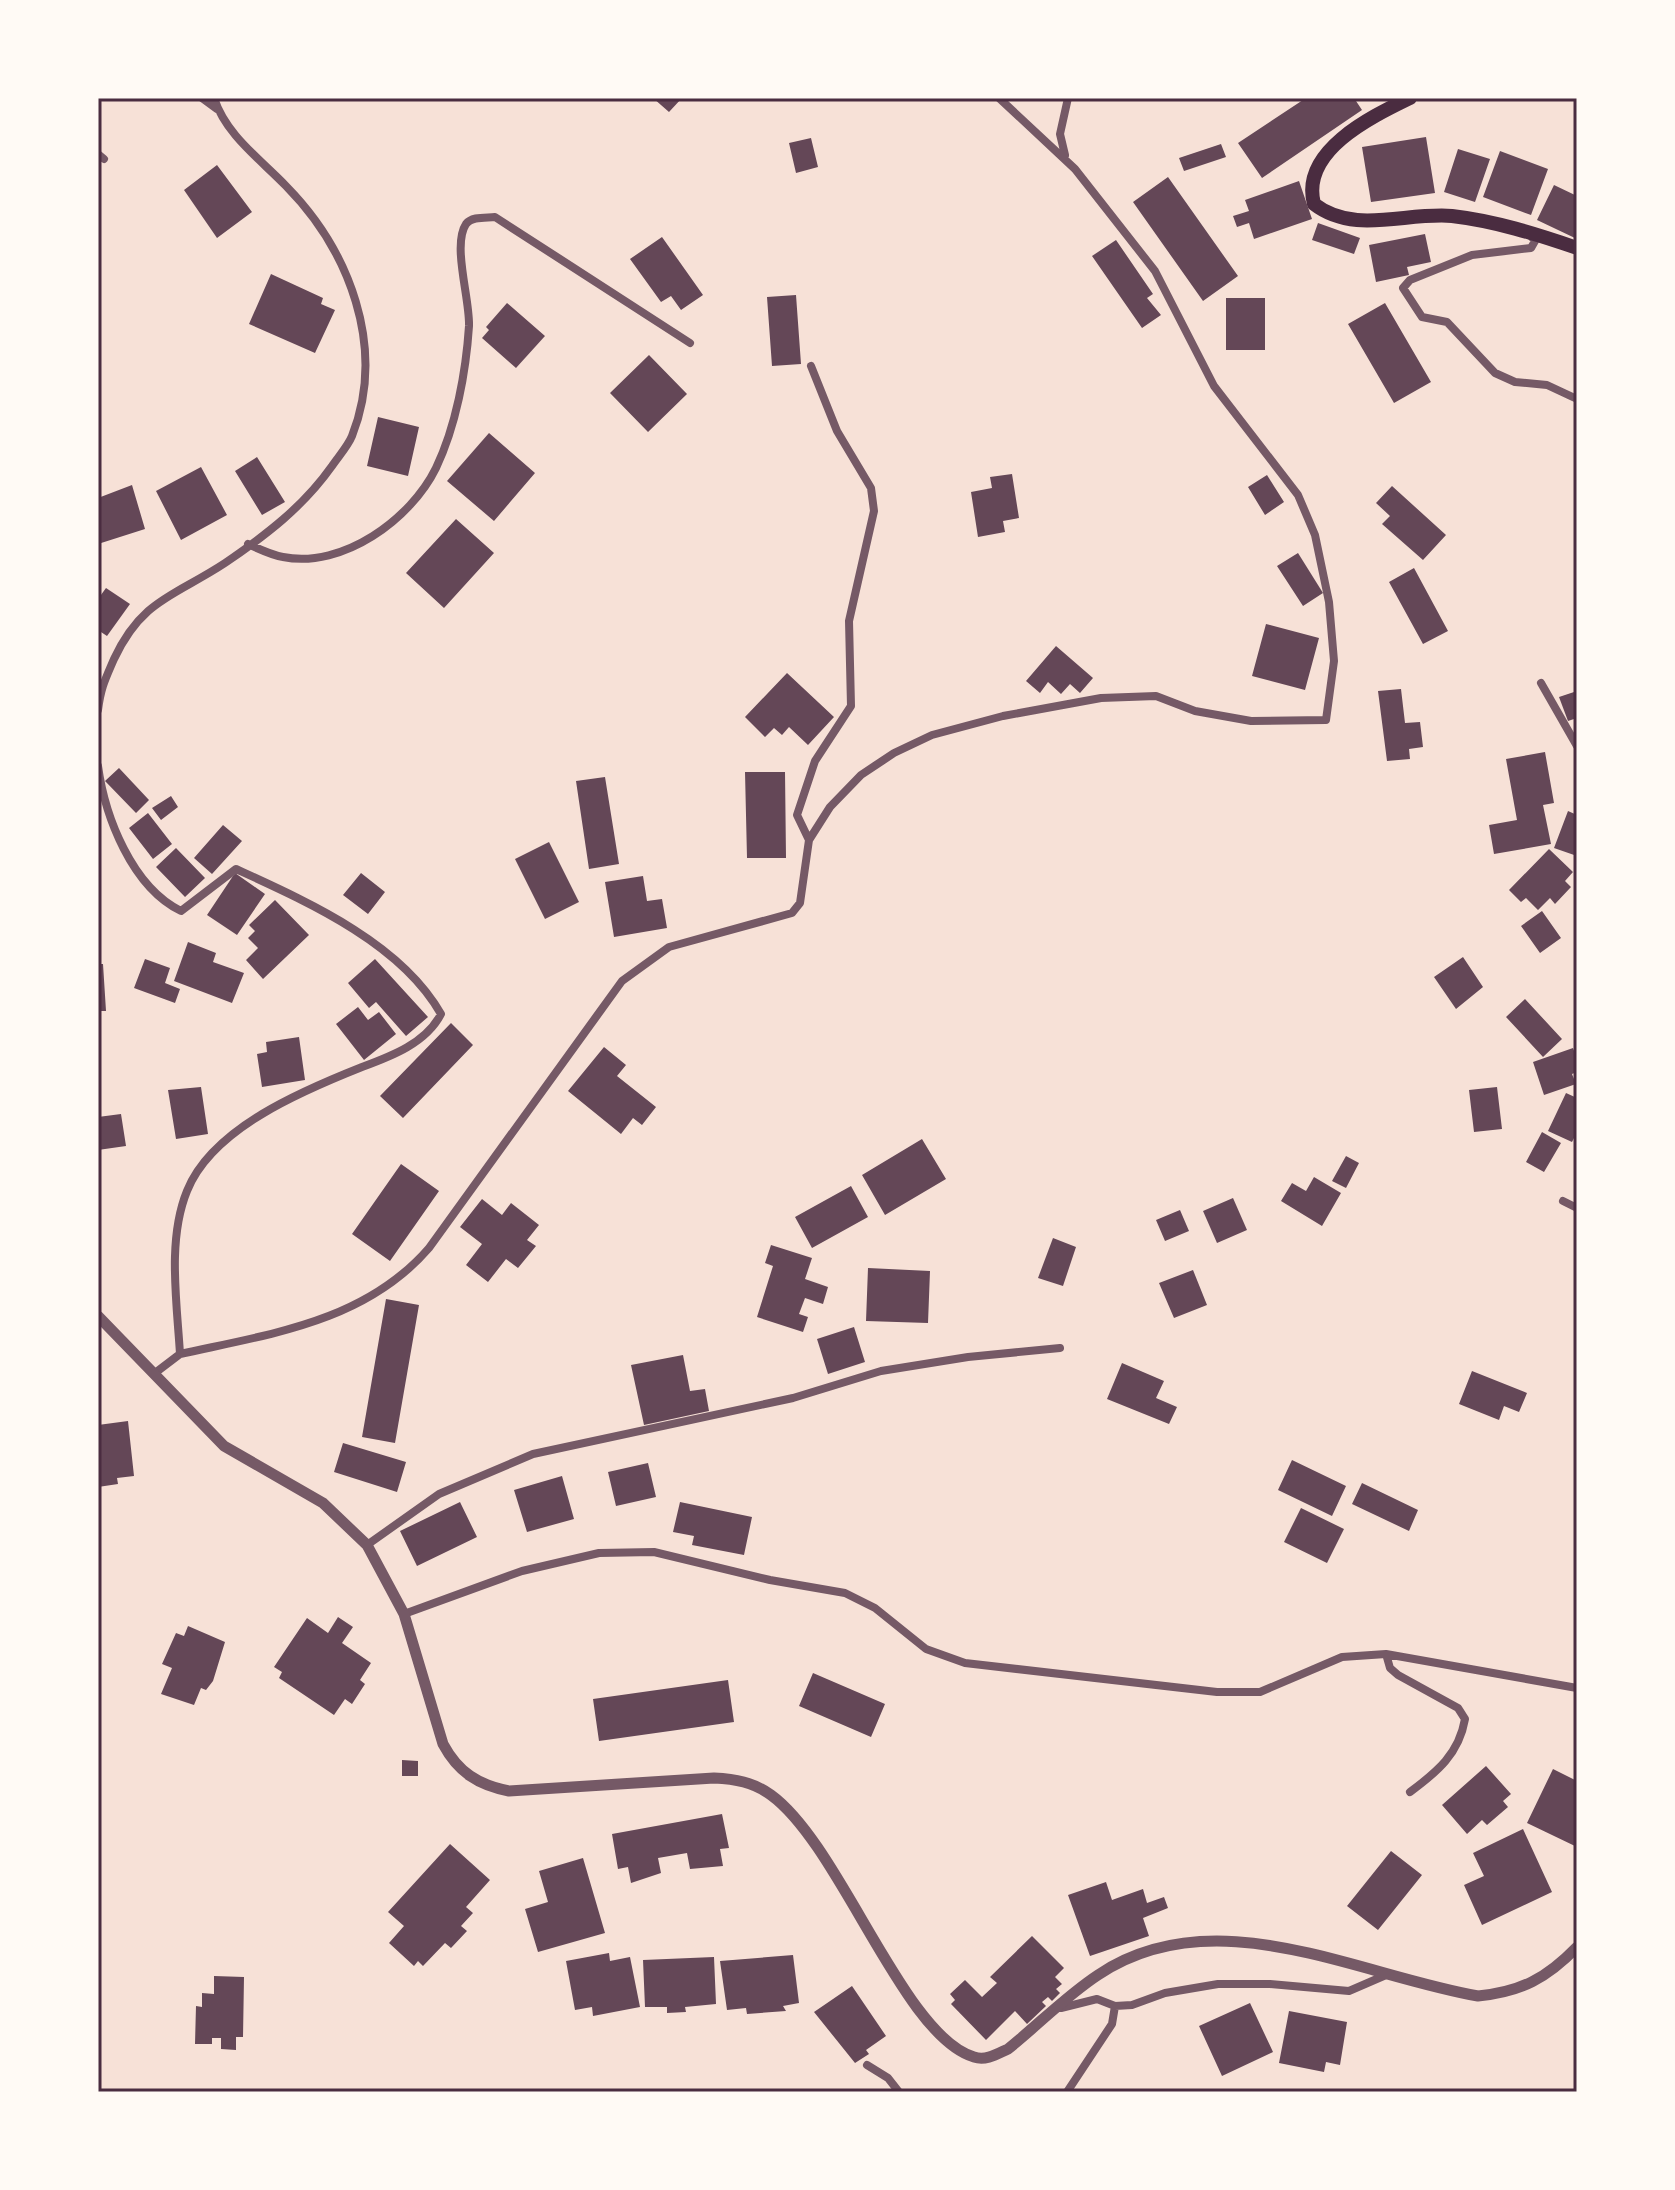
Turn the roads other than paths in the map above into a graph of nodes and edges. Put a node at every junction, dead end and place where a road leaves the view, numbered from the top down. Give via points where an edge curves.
1 (202, 98) edge
2 (214, 98) edge
3 (999, 98) edge
4 (1068, 98) edge
5 (1410, 98) edge
6 (218, 109) junction
7 (1075, 169) junction
8 (1527, 231) junction
9 (1577, 248) edge
10 (690, 343) dead end
11 (811, 366) dead end
12 (1577, 399) edge
13 (248, 544) junction
14 (100, 678) edge
15 (1541, 683) dead end
16 (98, 710) edge
17 (1577, 746) edge
18 (98, 766) edge
19 (100, 795) edge
20 (809, 840) junction
21 (1563, 1201) dead end
22 (1577, 1208) edge
23 (98, 1316) edge
24 (1060, 1348) dead end
25 (180, 1354) junction
26 (155, 1373) junction
27 (367, 1545) junction
28 (404, 1614) junction
29 (1386, 1654) junction
30 (1577, 1688) edge
31 (1410, 1792) dead end
32 (1577, 1947) edge
33 (1386, 1975) junction
34 (1115, 2006) junction
35 (1049, 2015) junction
36 (867, 2065) dead end
37 (899, 2092) edge
38 (1067, 2092) edge

1 - 6 street
2 - 6 street
3 - 7 street
4 - 7 street via 1061,151
5 - 8 main road via 1358,126 1331,150 1312,183 1314,204 1328,215 1353,221 1430,215
6 - 13 street via 248,151 321,227 360,312 364,350 352,437 303,503
7 - 20 street via 1155,271 1214,386 1281,471 1308,518 1330,612 1334,661 1326,720 1251,721 1195,711 1156,696 1101,698 1003,716 932,735 894,753 845,790
8 - 9 main road
8 - 12 street via 1535,241 1531,248 1472,255 1410,280 1403,288 1422,317 1447,322 1495,373 1515,382 1547,385
10 - 13 street via 495,217 471,220 460,248 468,301 466,363 449,429 425,488 383,529 350,549 284,558
11 - 20 street via 837,431 871,488 874,511 849,621 851,706 815,761 797,815
13 - 14 street via 143,613
14 - 16 street
15 - 17 street
18 - 19 street
19 - 25 street via 137,871 164,903 181,911 236,869 384,951 441,1014 424,1037 255,1119 197,1174 180,1216
20 - 25 street via 800,903 792,913 669,947 622,981 429,1248 397,1279 350,1307 298,1328
21 - 22 street
23 - 26 street
24 - 27 street via 881,1371 793,1398 533,1454 439,1494
25 - 26 street
26 - 27 street via 224,1446 323,1503
27 - 28 street
28 - 29 street via 522,1571 599,1553 646,1551 845,1593 875,1608 926,1649 977,1665 1217,1692 1260,1692 1342,1657
28 - 35 street via 443,1744 453,1764 466,1774 509,1791 714,1778 752,1784 774,1797 799,1824 910,1997 951,2043 977,2059 992,2057
29 - 30 street
29 - 31 street via 1398,1675 1458,1708 1465,1719 1450,1758
32 - 33 street via 1534,1984 1504,1994 1478,1996
33 - 34 street via 1349,1991 1218,1984
33 - 35 street via 1292,1950 1193,1941 1098,1974
34 - 35 street via 1097,1999
34 - 38 street via 1112,2024
36 - 37 street

